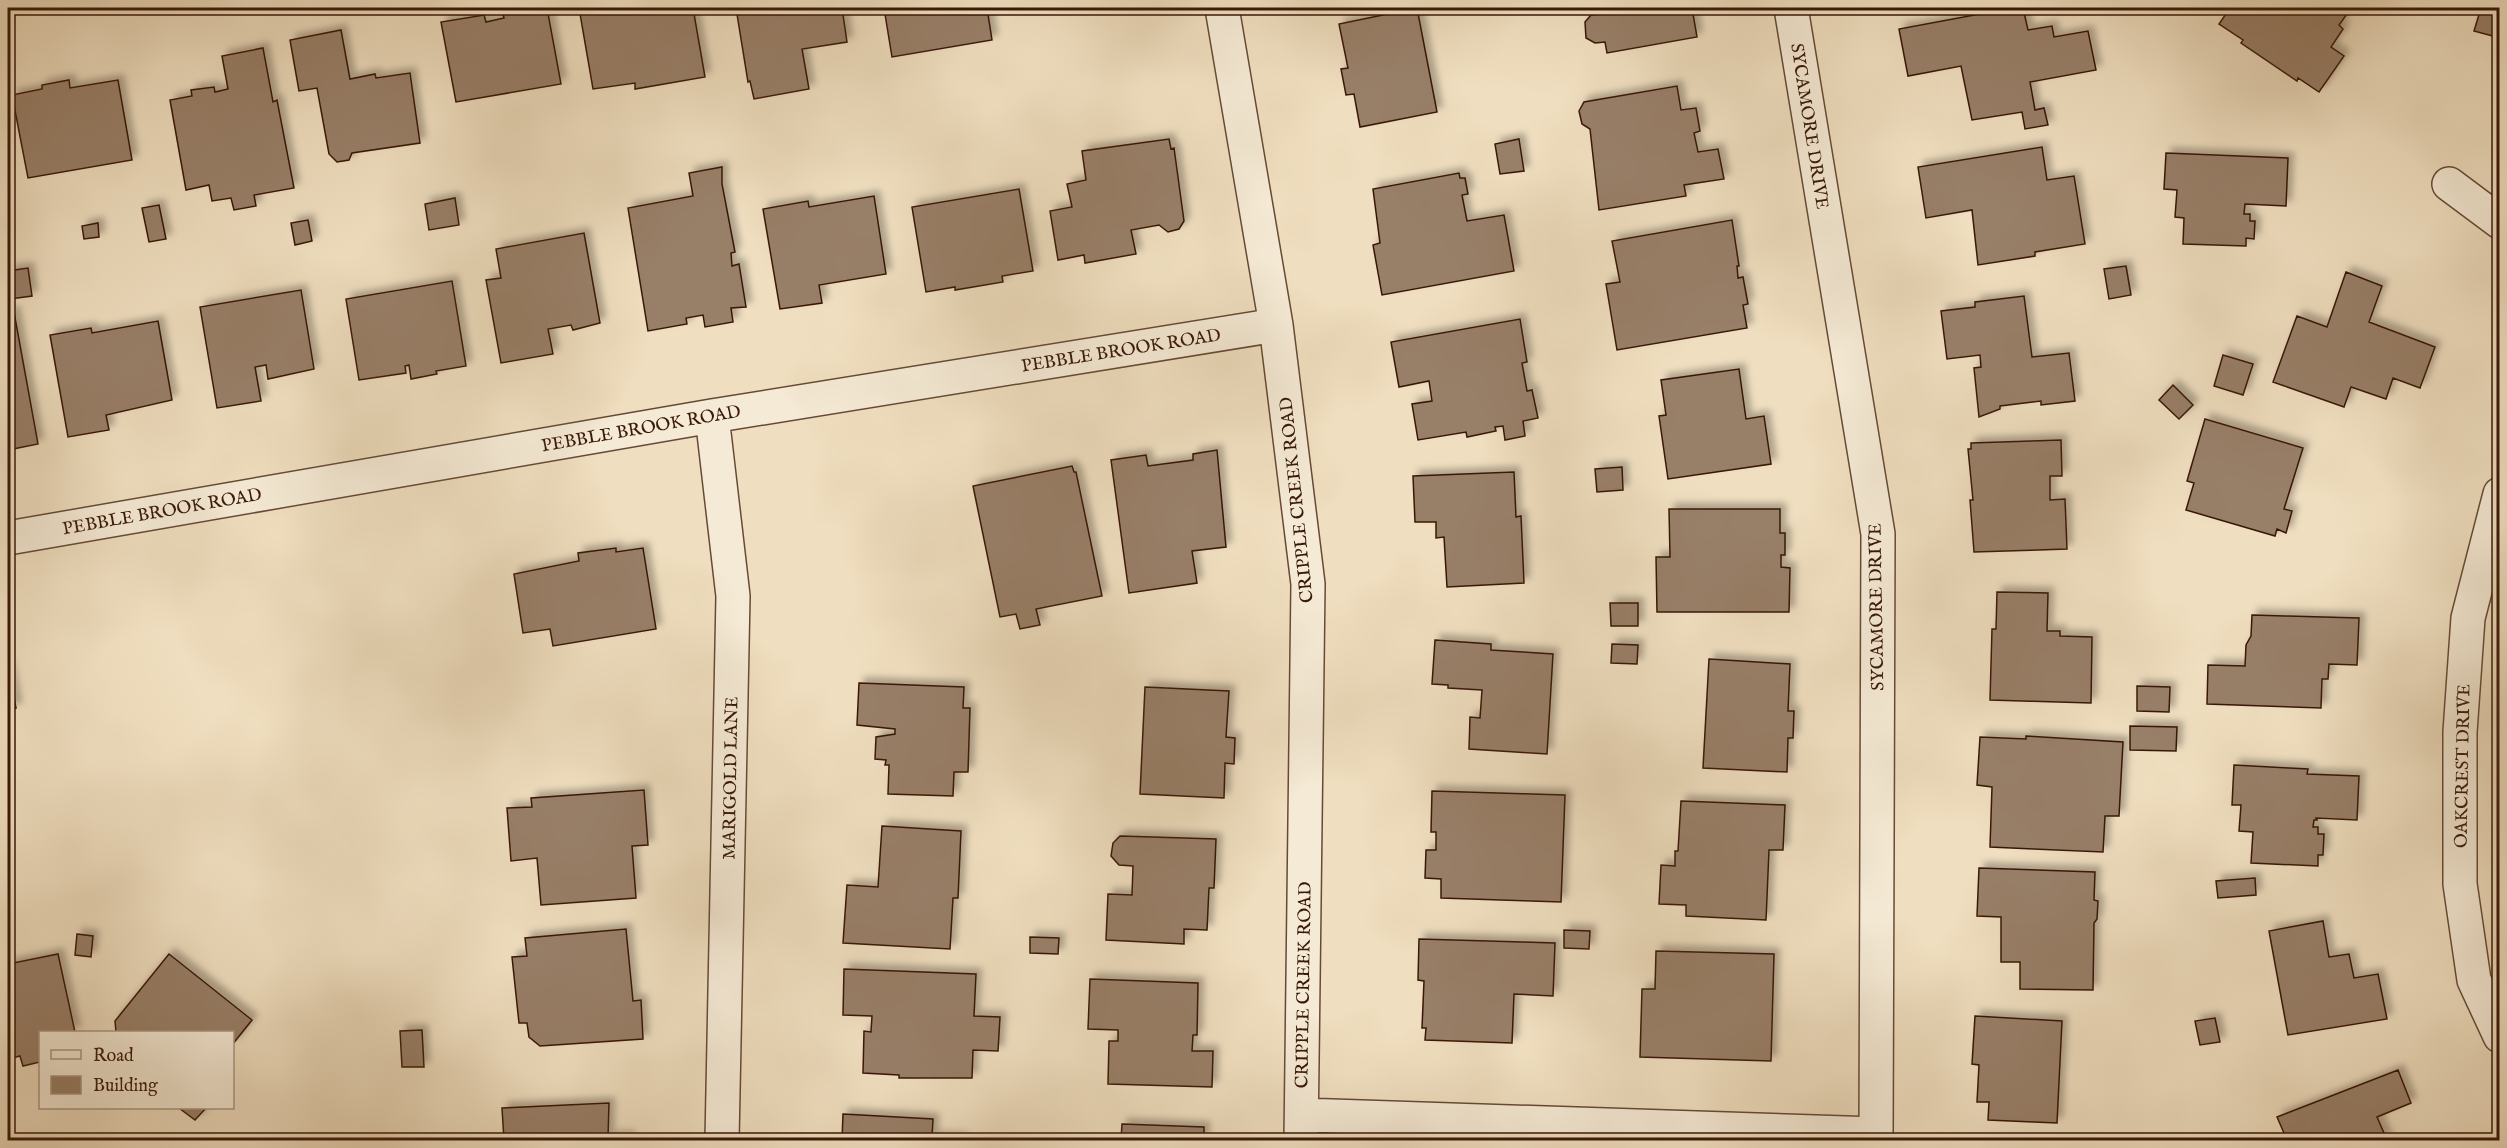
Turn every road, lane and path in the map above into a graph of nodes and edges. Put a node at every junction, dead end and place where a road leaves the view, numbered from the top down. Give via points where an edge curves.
1 (1222, 8) edge
2 (1791, 8) edge
3 (2449, 184) dead end
4 (2499, 222) edge
5 (1276, 325) junction
6 (712, 416) junction
7 (2499, 494) edge
8 (8, 538) edge
9 (2499, 1036) edge
10 (1301, 1127) edge
11 (1876, 1137) edge
12 (722, 1140) edge

1 - 5 street, CRIPPLE CREEK ROAD
2 - 11 street, SYCAMORE DRIVE via 1878,534
3 - 4 street
5 - 6 street, PEBBLE BROOK ROAD
5 - 10 street, CRIPPLE CREEK ROAD via 1308,584
6 - 8 street, PEBBLE BROOK ROAD
6 - 12 street, MARIGOLD LANE via 733,596
7 - 9 street, OAKCREST DRIVE via 2468,618 2460,732 2460,884 2474,980
10 - 11 street

